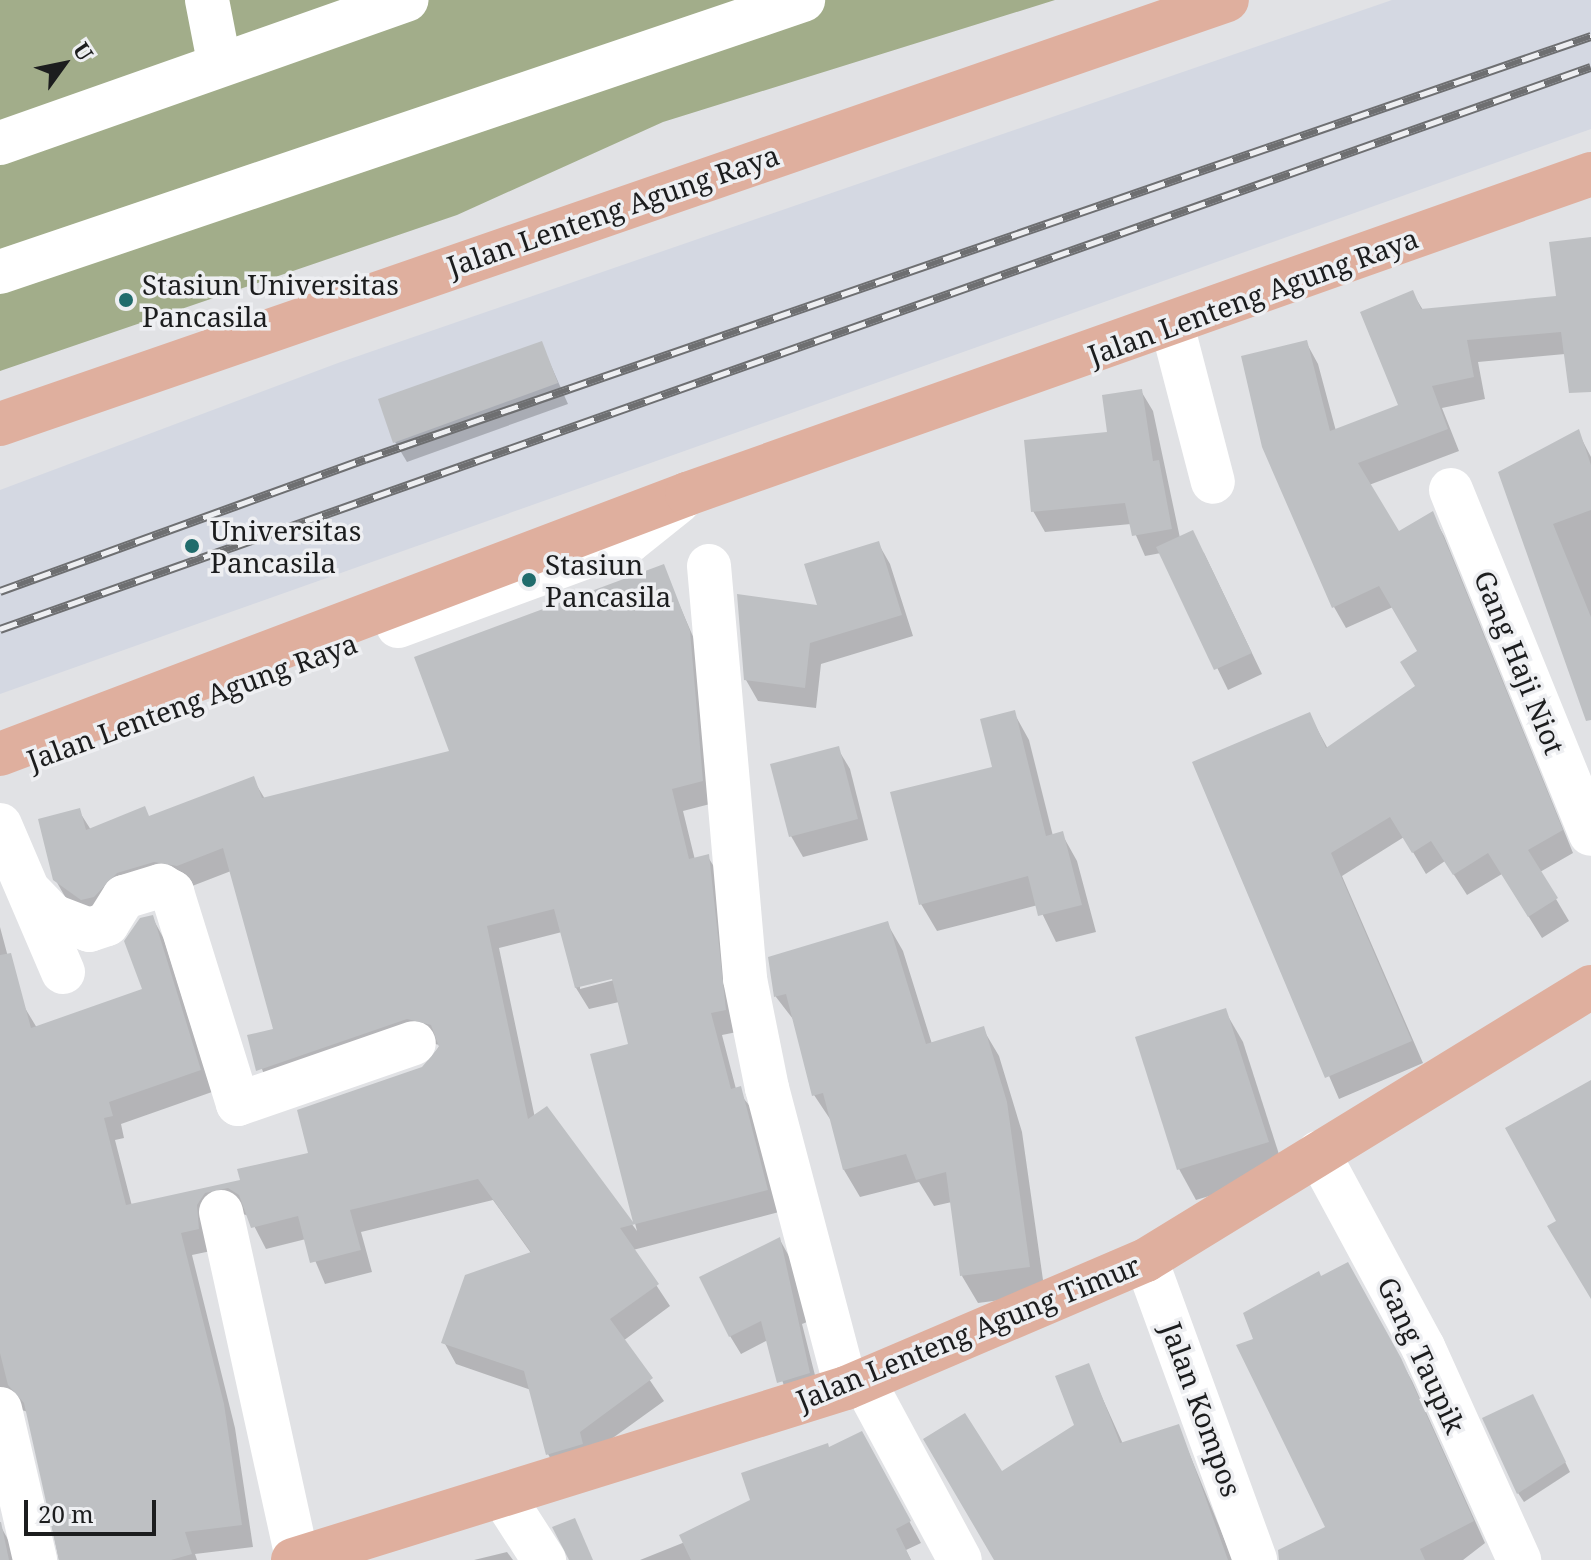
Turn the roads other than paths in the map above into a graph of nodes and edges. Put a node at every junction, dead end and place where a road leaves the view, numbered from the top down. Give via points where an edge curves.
1 (207, 0) edge
2 (407, 0) edge
3 (803, 0) edge
4 (1227, 0) edge
5 (1176, 8) edge
6 (219, 62) junction
7 (0, 143) edge
8 (1591, 174) edge
9 (0, 272) edge
10 (1172, 325) junction
11 (0, 424) edge
12 (1213, 482) dead end
13 (1451, 490) dead end
14 (687, 494) junction
15 (709, 566) dead end
16 (0, 754) edge
17 (0, 763) edge
18 (0, 825) edge
19 (1591, 834) edge
20 (32, 894) junction
21 (63, 972) dead end
22 (1591, 987) edge
23 (414, 1043) dead end
24 (1318, 1153) junction
25 (221, 1212) dead end
26 (1146, 1260) junction
27 (848, 1372) junction
28 (0, 1409) edge
29 (504, 1498) junction
30 (295, 1559) edge
31 (35, 1560) edge
32 (544, 1560) edge
33 (960, 1560) edge
34 (1255, 1560) edge
35 (1519, 1560) edge

1 - 6 street
2 - 6 street
3 - 9 street
4 - 5 main road, Jalan Lenteng Agung Raya
5 - 11 main road, Jalan Lenteng Agung Raya
6 - 7 street
8 - 10 main road, Jalan Lenteng Agung Raya
10 - 12 street
10 - 14 main road, Jalan Lenteng Agung Raya
13 - 19 street, Gang Haji Niot
14 - 16 main road, Jalan Lenteng Agung Raya
14 - 17 street, Jalan Lenteng Agung Raya via 629,541 17,766
15 - 27 street via 745,979 767,1088
18 - 20 street
20 - 21 street
20 - 23 street via 53,916 89,930 107,924 124,897 161,886 172,892 238,1104
22 - 24 main road, Jalan Lenteng Agung Timur
24 - 26 main road, Jalan Lenteng Agung Timur
24 - 35 street, Gang Taupik via 1423,1347
25 - 30 street
26 - 27 main road, Jalan Lenteng Agung Timur
26 - 34 street, Jalan Kompos
27 - 29 main road, Jalan Lenteng Agung Timur
27 - 33 street
28 - 31 street
29 - 30 main road, Jalan Lenteng Agung Timur
29 - 32 street

